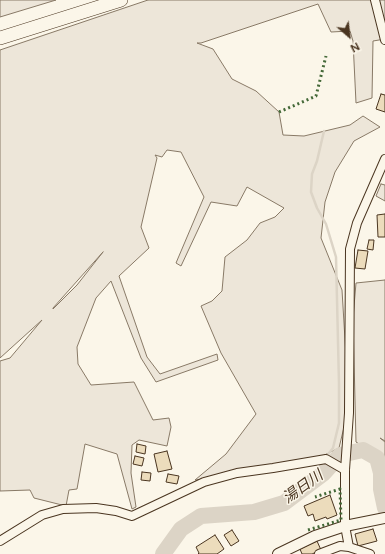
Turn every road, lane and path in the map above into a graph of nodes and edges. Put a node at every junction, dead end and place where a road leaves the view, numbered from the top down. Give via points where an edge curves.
1 (121, 0) edge
2 (375, 0) edge
3 (0, 38) edge
4 (385, 40) edge
5 (385, 159) edge
6 (345, 470) junction
7 (385, 518) edge
8 (345, 526) junction
9 (0, 541) edge
10 (349, 547) junction
11 (278, 554) edge
12 (319, 554) edge
13 (370, 554) edge

1 - 3 main road
2 - 4 street
5 - 6 street via 357,224 350,249 349,413
6 - 8 street
6 - 9 street via 326,459 237,472 204,482 132,516 116,511 77,507 42,515
7 - 8 street
8 - 10 street
8 - 11 street via 315,536
10 - 12 street via 340,546
10 - 13 street

